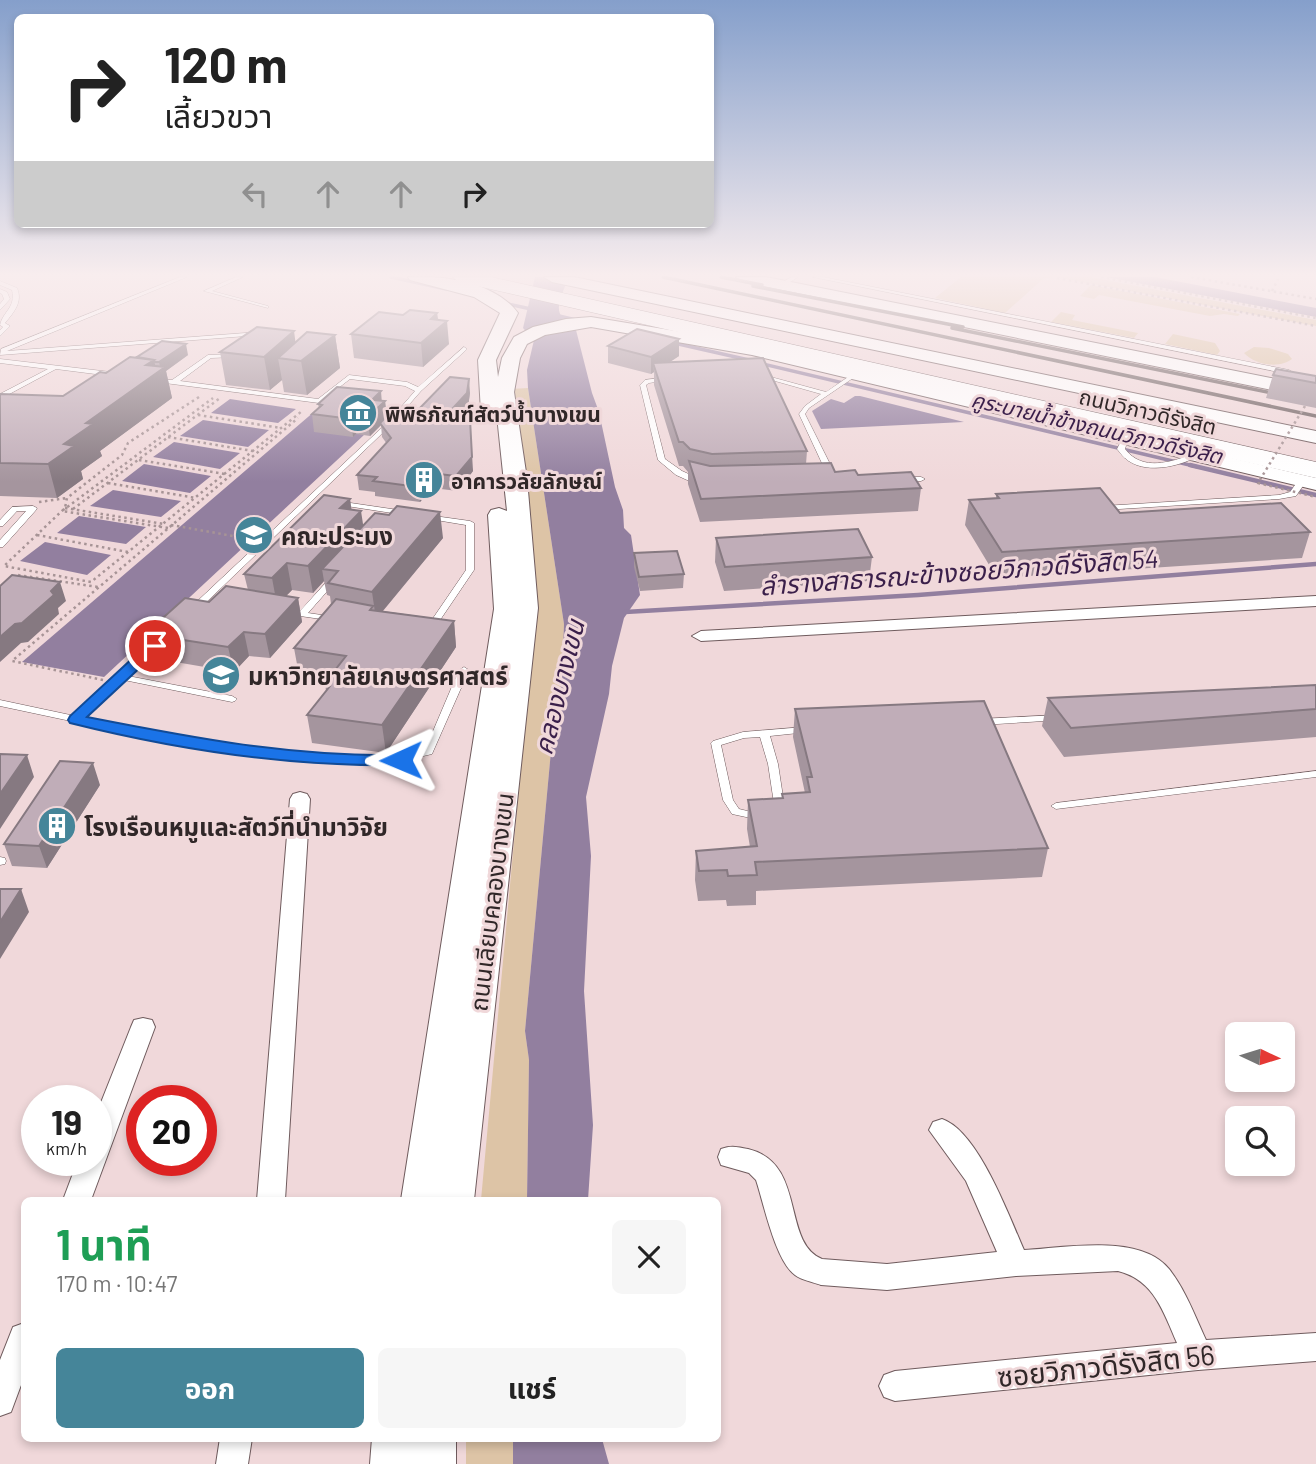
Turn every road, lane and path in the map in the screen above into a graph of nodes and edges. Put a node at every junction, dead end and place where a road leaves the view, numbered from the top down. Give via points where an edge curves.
1 (16, 345) edge
2 (94, 345) edge
3 (494, 345) edge
4 (518, 345) edge
5 (715, 345) edge
6 (737, 345) edge
7 (766, 345) edge
8 (789, 345) edge
9 (792, 345) edge
10 (811, 345) edge
11 (812, 345) edge
12 (873, 345) edge
13 (1071, 345) edge
14 (1154, 345) edge
15 (464, 349) dead end
16 (752, 350) junction
17 (0, 352) edge
18 (239, 356) edge
19 (0, 361) edge
20 (823, 366) junction
21 (54, 367) junction
22 (1296, 374) edge
23 (116, 375) edge
24 (227, 377) edge
25 (683, 377) edge
26 (152, 379) edge
27 (848, 380) junction
28 (174, 382) junction
29 (283, 385) edge
30 (214, 387) junction
31 (419, 390) junction
32 (1089, 391) junction
33 (776, 392) edge
34 (274, 394) junction
35 (827, 394) junction
36 (0, 397) edge
37 (1310, 400) edge
38 (319, 401) junction
39 (296, 405) dead end
40 (308, 407) junction
41 (198, 415) junction
42 (1058, 422) junction
43 (281, 428) junction
44 (1316, 437) edge
45 (168, 438) junction
46 (1316, 443) edge
47 (1123, 445) junction
48 (1316, 451) edge
49 (253, 452) junction
50 (1192, 455) junction
51 (139, 460) junction
52 (1316, 461) edge
53 (225, 474) junction
54 (895, 479) edge
55 (920, 479) dead end
56 (824, 480) edge
57 (108, 483) junction
58 (709, 484) edge
59 (1308, 484) edge
60 (67, 498) junction
61 (196, 498) junction
62 (312, 499) junction
63 (324, 501) edge
64 (336, 503) edge
65 (33, 508) junction
66 (64, 509) junction
67 (73, 509) junction
68 (1090, 509) edge
69 (396, 512) junction
70 (386, 522) edge
71 (0, 524) edge
72 (167, 526) junction
73 (37, 535) junction
74 (247, 539) dead end
75 (0, 545) edge
76 (129, 552) junction
77 (339, 573) edge
78 (18, 575) edge
79 (98, 587) junction
80 (205, 599) junction
81 (217, 601) edge
82 (1316, 601) edge
83 (278, 610) edge
84 (302, 614) junction
85 (186, 616) edge
86 (339, 620) edge
87 (416, 628) edge
88 (168, 634) edge
89 (701, 636) dead end
90 (464, 670) dead end
91 (118, 680) junction
92 (232, 699) dead end
93 (0, 703) edge
94 (1075, 717) edge
95 (76, 720) junction
96 (963, 723) edge
97 (817, 729) edge
98 (764, 733) junction
99 (1316, 774) edge
100 (300, 799) dead end
101 (1056, 806) dead end
102 (144, 1027) dead end
103 (112, 1109) edge
104 (942, 1130) dead end
105 (730, 1157) dead end
106 (86, 1176) edge
107 (78, 1197) edge
108 (271, 1197) edge
109 (421, 1197) edge
110 (454, 1197) edge
111 (1016, 1263) junction
112 (21, 1345) edge
113 (1316, 1347) edge
114 (1198, 1355) junction
115 (895, 1386) dead end
116 (0, 1401) edge
117 (235, 1442) edge
118 (395, 1442) edge
119 (433, 1442) edge
120 (232, 1464) edge
121 (394, 1464) edge
122 (432, 1464) edge

1 - 17 lane
2 - 17 lane
3 - 109 main road, ถนนเลียบคลองบางเขน via 487,360 506,609
4 - 110 main road, ถนนเลียบคลองบางเขน via 504,391 526,608
5 - 16 main road, ถนนเลียบคลองบางเขน
6 - 16 main road, ถนนวิภาวดีรังสิต
7 - 20 highway
8 - 59 highway, ถนนวิภาวดีรังสิต
9 - 52 highway
10 - 48 highway
11 - 48 highway, ถนนวิภาวดีรังสิต
12 - 32 main road, ถนนวิภาวดีรังสิต
13 - 37 main road
14 - 22 lane
15 - 31 lane
16 - 20 main road, ถนนวิภาวดีรังสิต
18 - 28 lane via 210,356
19 - 21 lane
20 - 27 main road, ถนนวิภาวดีรังสิต
21 - 23 lane
21 - 36 lane
24 - 30 lane
25 - 58 lane via 643,385 662,460 687,477
26 - 28 lane
27 - 35 lane
27 - 42 main road, ถนนวิภาวดีรังสิต
28 - 30 lane
29 - 34 lane
30 - 34 lane
30 - 60 path via 128,443 122,455
31 - 38 lane via 407,384 349,377
31 - 62 lane
32 - 44 main road, ถนนวิภาวดีรังสิต
32 - 46 main road
33 - 35 lane via 768,377
34 - 38 lane
35 - 56 lane via 802,414 833,479
37 - 59 path, bridge via 1258,483
38 - 40 path
39 - 40 path
40 - 43 path
40 - 72 path
41 - 43 path
41 - 45 path
41 - 66 path via 223,396 217,395
42 - 47 main road, ถนนวิภาวดีรังสิต
42 - 50 main road
43 - 49 path
45 - 49 path
45 - 51 path
47 - 50 main road, ถนนวิภาวดีรังสิต
47 - 50 lane via 1128,458 1158,466
49 - 53 path
50 - 59 main road
51 - 53 path
51 - 57 path
53 - 61 path
54 - 55 lane
57 - 61 path
57 - 67 path
59 - 68 lane via 1279,497
60 - 65 path via 41,500
60 - 66 path
61 - 72 path
62 - 63 lane
62 - 80 lane
64 - 69 lane
65 - 71 lane via 15,509
65 - 75 lane
66 - 67 path
66 - 72 path
66 - 73 path
67 - 72 path
69 - 70 lane
69 - 87 lane via 470,523 470,570 430,628
72 - 74 path
72 - 76 path
72 - 79 path
73 - 76 path
73 - 76 path via 4,566 91,582
77 - 84 lane
78 - 79 path
79 - 91 path via 12,661
80 - 81 lane
80 - 85 lane
82 - 89 street
83 - 84 lane
84 - 86 lane
88 - 91 lane
90 - 95 lane via 429,752 401,760 339,761 220,748
91 - 92 lane
91 - 95 lane
93 - 95 lane
94 - 96 lane
97 - 98 lane
98 - 98 lane via 780,807 779,813 755,818 736,812 728,800 716,743
99 - 101 lane
100 - 108 street
102 - 103 street
104 - 111 street via 977,1174
105 - 111 street via 757,1163 768,1174 792,1247 804,1265 821,1272 887,1277
106 - 107 street
111 - 114 street via 1118,1258 1142,1264 1171,1297
112 - 116 street
113 - 114 street, ซอยวิภาวดีรังสิต 56
114 - 115 street, ซอยวิภาวดีรังสิต 56
117 - 120 street
118 - 121 main road
119 - 122 main road

